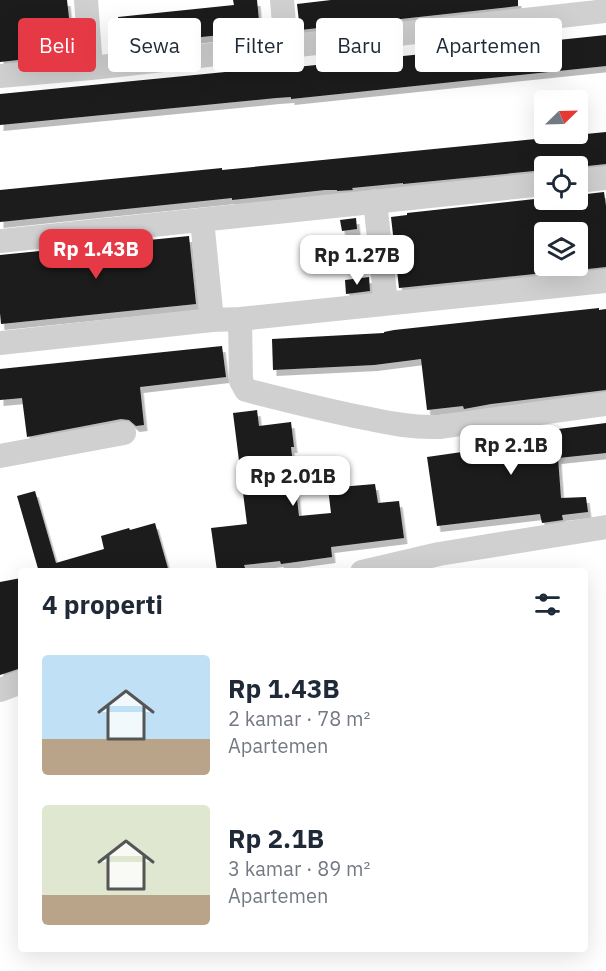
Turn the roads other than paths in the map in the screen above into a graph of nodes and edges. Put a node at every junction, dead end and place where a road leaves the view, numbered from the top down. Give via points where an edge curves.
1 (86, 0) edge
2 (282, 0) edge
3 (606, 11) edge
4 (87, 18) edge
5 (284, 18) edge
6 (304, 45) edge
7 (213, 55) edge
8 (96, 67) edge
9 (46, 72) edge
10 (0, 76) edge
11 (606, 178) edge
12 (588, 180) edge
13 (534, 185) edge
14 (375, 201) junction
15 (202, 220) junction
16 (0, 241) edge
17 (606, 281) edge
18 (386, 303) junction
19 (240, 319) junction
20 (212, 320) junction
21 (0, 343) edge
22 (606, 404) edge
23 (124, 433) dead end
24 (0, 456) edge
25 (606, 527) edge
26 (379, 568) edge
27 (18, 683) edge
28 (0, 690) edge

1 - 4 street
2 - 5 street
3 - 6 street
7 - 8 street
9 - 10 street
11 - 12 street
13 - 14 street
14 - 15 street
14 - 18 street
15 - 16 street
15 - 20 street
17 - 18 street
18 - 19 street
19 - 20 street
19 - 22 street via 241,381 246,390 326,410 424,428
20 - 21 street
23 - 24 street
25 - 26 street via 439,554
27 - 28 street

